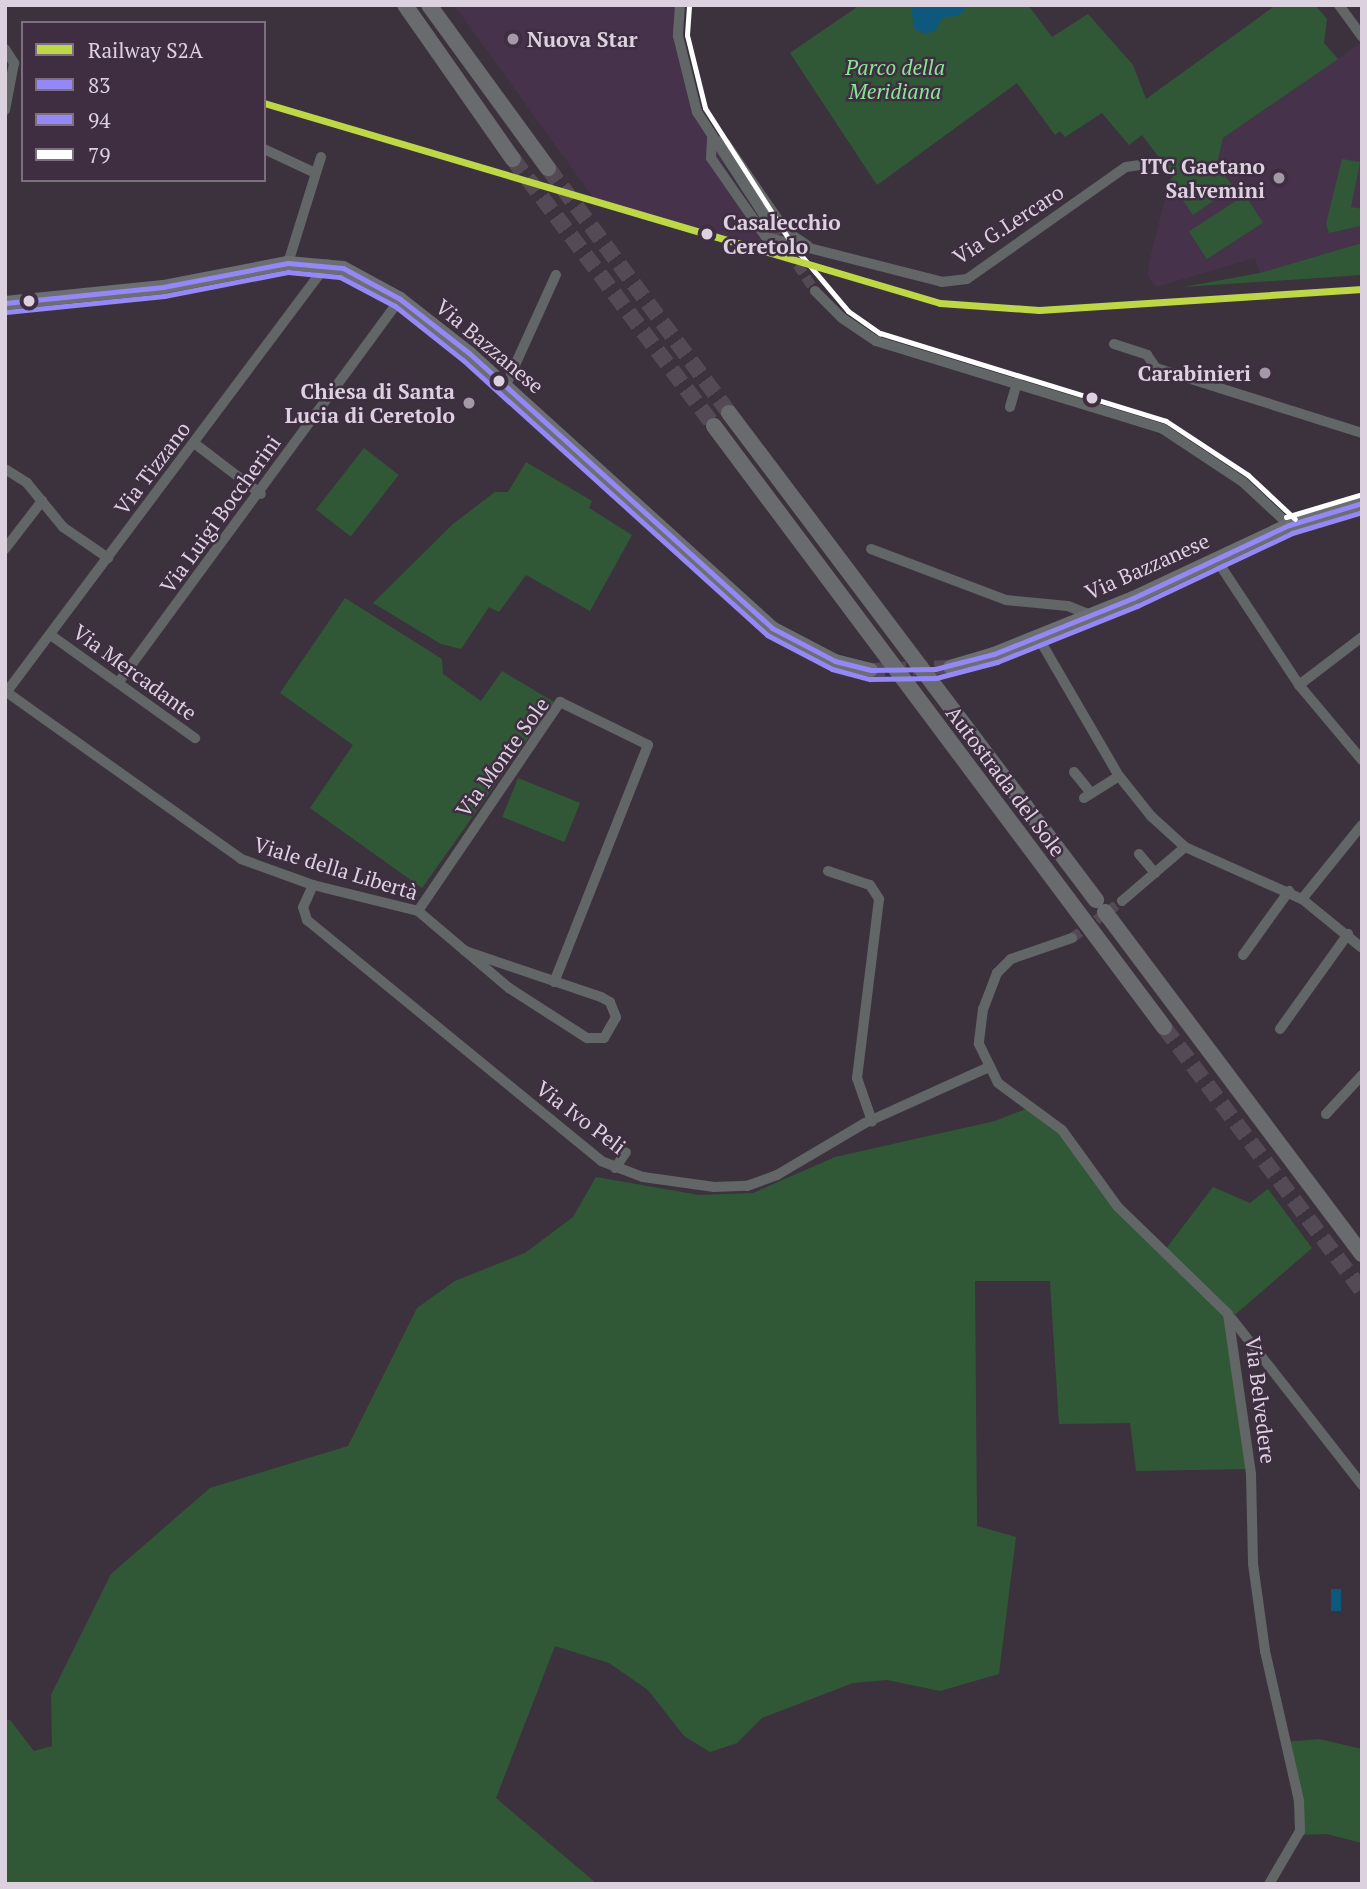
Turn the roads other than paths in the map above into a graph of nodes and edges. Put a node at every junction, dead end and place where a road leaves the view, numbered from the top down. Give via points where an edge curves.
1 (405, 5) edge
2 (429, 5) edge
3 (441, 5) edge
4 (680, 5) edge
5 (1339, 5) edge
6 (1362, 37) edge
7 (5, 49) edge
8 (5, 110) edge
9 (518, 125) junction
10 (712, 139) junction
11 (266, 150) edge
12 (321, 157) dead end
13 (513, 159) tunnel mouth
14 (1140, 165) dead end
15 (548, 168) tunnel mouth
16 (316, 173) junction
17 (764, 215) tunnel mouth
18 (808, 246) junction
19 (288, 263) junction
20 (327, 264) junction
21 (556, 275) dead end
22 (816, 291) tunnel mouth
23 (400, 299) junction
24 (8, 302) edge
25 (1114, 345) dead end
26 (1017, 383) junction
27 (506, 385) junction
28 (1010, 407) dead end
29 (729, 413) tunnel mouth
30 (713, 426) tunnel mouth
31 (1362, 433) edge
32 (194, 443) junction
33 (5, 469) edge
34 (261, 494) junction
35 (42, 501) junction
36 (1362, 503) edge
37 (1289, 525) junction
38 (5, 549) edge
39 (871, 549) dead end
40 (108, 558) junction
41 (1216, 559) junction
42 (1090, 615) junction
43 (52, 636) junction
44 (1038, 637) junction
45 (1362, 637) edge
46 (950, 667) tunnel mouth
47 (871, 670) tunnel mouth
48 (118, 684) junction
49 (1299, 685) junction
50 (6, 692) edge
51 (195, 738) dead end
52 (1362, 760) edge
53 (1074, 772) dead end
54 (1119, 776) junction
55 (1362, 825) edge
56 (1185, 847) junction
57 (1139, 854) dead end
58 (828, 871) dead end
59 (1155, 873) junction
60 (313, 885) junction
61 (1289, 891) junction
62 (1302, 899) junction
63 (1122, 901) tunnel mouth
64 (418, 911) junction
65 (1348, 934) junction
66 (1072, 938) tunnel mouth
67 (1362, 948) edge
68 (465, 951) junction
69 (1242, 955) dead end
70 (554, 982) junction
71 (1164, 1027) tunnel mouth
72 (1279, 1028) dead end
73 (987, 1068) junction
74 (1362, 1075) edge
75 (1326, 1114) dead end
76 (872, 1121) junction
77 (626, 1152) dead end
78 (615, 1168) junction
79 (1362, 1254) edge
80 (1228, 1314) junction
81 (1362, 1485) edge
82 (1269, 1884) edge

1 - 13 highway
2 - 9 highway
3 - 9 highway
4 - 10 street via 678,36 688,85
5 - 6 street
7 - 8 street via 13,64
9 - 15 highway
10 - 17 street
10 - 18 street via 726,144 786,231
10 - 18 street, Via G.Lercaro via 711,158 766,237
11 - 16 street
12 - 16 street
14 - 18 street, Via G.Lercaro via 1126,167 967,279 942,282
16 - 19 street
19 - 20 main road, Via Bazzanese
19 - 24 main road, Via Bazzanese via 163,287
20 - 23 main road, Via Bazzanese via 371,280
20 - 32 street, Via Tizzano
21 - 27 street
22 - 26 street via 842,318 876,341
23 - 27 main road, Via Bazzanese
23 - 34 street, Via Luigi Boccherini
25 - 31 street via 1147,355 1156,368
26 - 28 street
26 - 37 street via 1163,429 1243,482
27 - 47 main road, Via Bazzanese via 772,628 835,662
29 - 79 highway, Autostrada del Sole
30 - 71 highway, Autostrada del Sole
32 - 34 street
32 - 40 street, Via Tizzano
33 - 35 street via 27,482
34 - 48 street, Via Luigi Boccherini
35 - 38 street
35 - 40 street via 64,527
36 - 37 main road, Via Bazzanese
37 - 41 main road, Via Bazzanese
39 - 42 street via 1006,600 1068,606
40 - 43 street, Via Tizzano
41 - 42 main road, Via Bazzanese
41 - 49 street
42 - 44 main road, Via Bazzanese
43 - 48 street, Via Mercadante
43 - 50 street, Via Tizzano
44 - 46 main road, Via Bazzanese
44 - 54 street
45 - 49 street
48 - 51 street, Via Mercadante
49 - 52 street
50 - 60 street, Viale della Libertà via 210,842 241,859
53 - 54 street via 1087,796
54 - 56 street
55 - 62 street
56 - 59 street
56 - 61 street
57 - 59 street
58 - 76 street via 870,885 879,900 857,1077
59 - 63 street
60 - 64 street, Viale della Libertà
60 - 78 street, Via Ivo Peli via 303,907 307,920
61 - 62 street
61 - 69 street
62 - 65 street
64 - 68 street, Viale della Libertà
64 - 70 street, Via Monte Sole via 560,702 648,745
65 - 67 street
65 - 72 street
66 - 73 street via 1011,959 997,973 979,1032
68 - 70 street
68 - 70 street, Viale della Libertà via 548,1017 586,1038 604,1038 617,1017 610,1002
73 - 76 street, Via Ivo Peli
73 - 80 street, Via Belvedere via 1004,1089 1062,1130 1118,1208
74 - 75 street
76 - 78 street, Via Ivo Peli via 777,1175 747,1185 676,1184
77 - 78 street
80 - 81 street
80 - 82 street, Via Belvedere via 1251,1474 1252,1564 1265,1651 1299,1801 1300,1831

